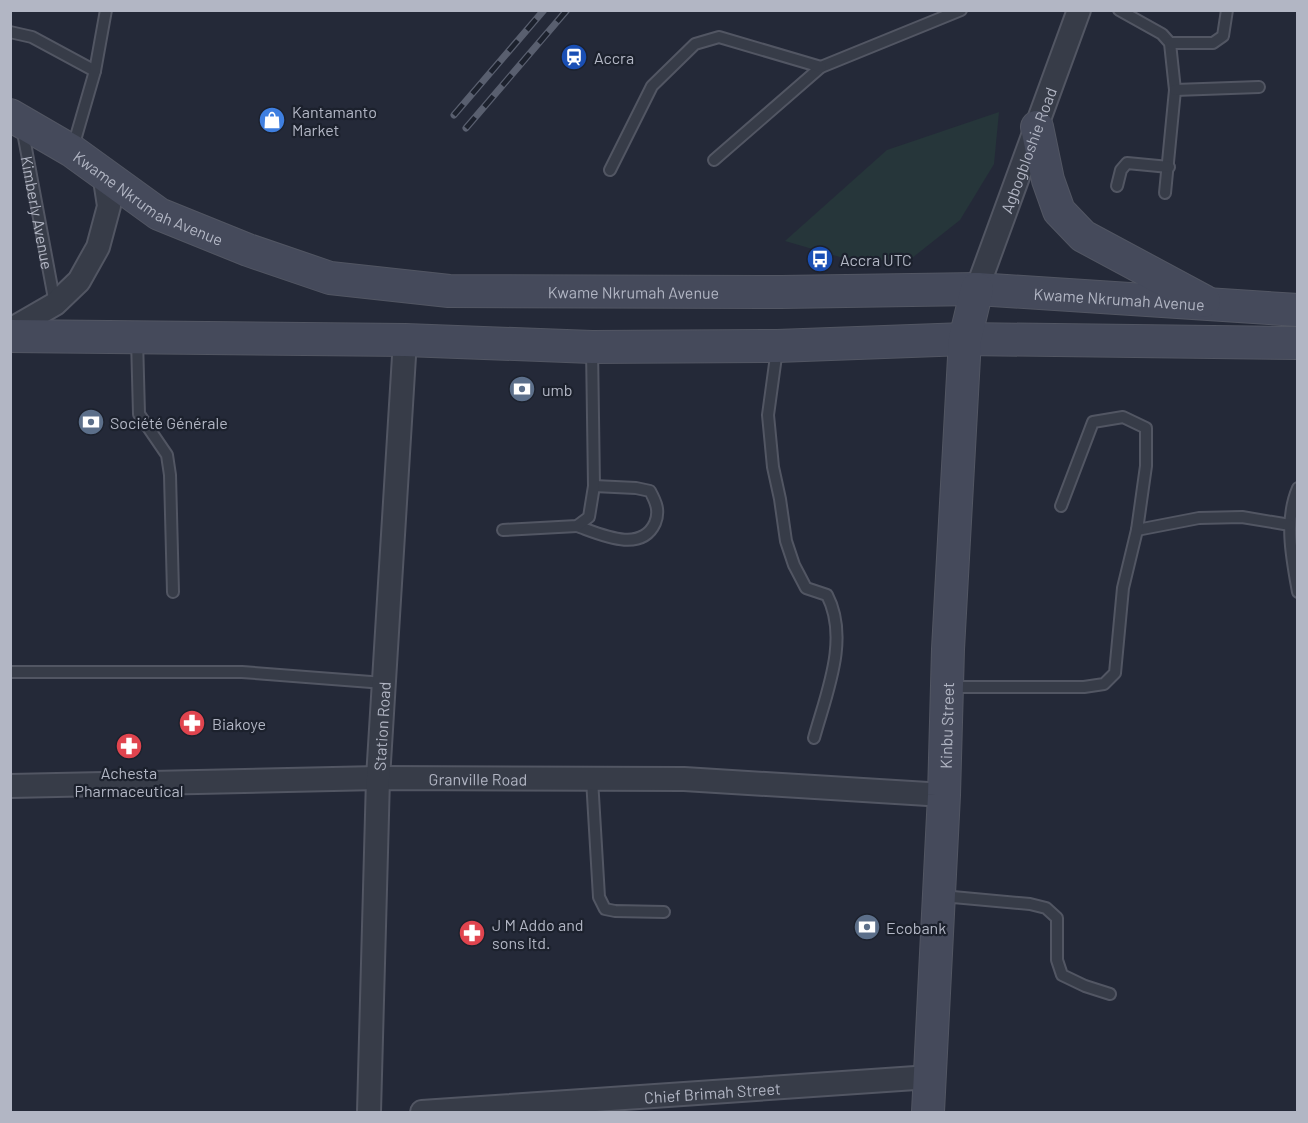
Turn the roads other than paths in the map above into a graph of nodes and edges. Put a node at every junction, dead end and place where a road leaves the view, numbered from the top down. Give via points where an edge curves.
1 (106, 10) edge
2 (961, 10) edge
3 (1079, 10) edge
4 (1119, 10) edge
5 (1227, 10) edge
6 (10, 32) edge
7 (1170, 43) junction
8 (821, 67) junction
9 (95, 71) junction
10 (1259, 87) dead end
11 (1175, 90) junction
12 (16, 118) edge
13 (1036, 128) junction
14 (72, 151) junction
15 (714, 159) dead end
16 (1169, 167) junction
17 (610, 170) dead end
18 (104, 172) junction
19 (1117, 186) dead end
20 (1165, 193) dead end
21 (977, 289) junction
22 (55, 304) junction
23 (1212, 305) junction
24 (1298, 310) edge
25 (10, 330) edge
26 (10, 336) edge
27 (137, 336) junction
28 (965, 339) junction
29 (405, 340) junction
30 (1298, 343) edge
31 (777, 346) junction
32 (592, 347) junction
33 (594, 486) junction
34 (1298, 488) edge
35 (1061, 506) dead end
36 (1290, 525) junction
37 (577, 526) junction
38 (503, 530) dead end
39 (1137, 530) junction
40 (173, 592) dead end
41 (1298, 592) edge
42 (10, 672) edge
43 (384, 683) junction
44 (947, 687) junction
45 (813, 738) dead end
46 (378, 778) junction
47 (592, 779) junction
48 (10, 786) edge
49 (944, 795) junction
50 (939, 896) junction
51 (664, 912) dead end
52 (1110, 994) dead end
53 (930, 1077) junction
54 (369, 1113) edge
55 (422, 1113) edge
56 (928, 1113) edge

1 - 9 lane
2 - 8 lane
3 - 13 street, Agbogbloshie Road
4 - 7 lane via 1162,34
5 - 7 lane via 1223,36 1213,43
6 - 9 lane via 32,37
7 - 11 lane
8 - 15 lane
8 - 17 lane via 719,38 695,44 652,86
9 - 14 lane
10 - 11 lane
11 - 16 lane
12 - 14 main road, Kwame Nkrumah Avenue
12 - 22 lane, Kimberly Avenue
13 - 21 street, Agbogbloshie Road
13 - 23 main road via 1059,211 1083,236
14 - 18 main road, Kwame Nkrumah Avenue
16 - 19 lane via 1127,163
16 - 20 lane
18 - 21 main road, Kwame Nkrumah Avenue via 159,214 330,278 449,291
18 - 22 street via 109,206 98,247 79,281
21 - 23 main road, Kwame Nkrumah Avenue
21 - 28 main road, Kinbu Street
22 - 25 street
23 - 24 main road, Kwame Nkrumah Avenue
26 - 27 main road
27 - 29 main road
27 - 40 lane via 139,414 160,442 169,465
28 - 30 main road
28 - 31 main road
28 - 44 main road, Kinbu Street
29 - 32 main road
29 - 43 street, Station Road
31 - 32 main road
31 - 45 lane via 768,416 786,542 806,588 827,595 834,609 832,673
32 - 33 lane
33 - 37 lane via 589,517
33 - 37 lane via 650,491 657,505 657,518 645,535 632,539 612,538
34 - 36 lane via 1291,506
35 - 39 lane via 1093,422 1123,417 1146,429 1146,466
36 - 39 lane via 1242,517 1199,518
36 - 41 lane
37 - 38 lane
39 - 44 lane via 1123,588 1115,673 1104,684
42 - 43 lane via 242,672
43 - 46 street, Station Road
44 - 49 main road, Kinbu Street
46 - 47 street, Granville Road
46 - 48 street, Granville Road
46 - 54 street, Station Road
47 - 49 street, Granville Road via 684,779
47 - 51 lane via 599,897 605,909
49 - 50 main road, Kinbu Street
50 - 52 lane via 1046,908 1058,918 1057,960 1062,975
50 - 53 main road, Kinbu Street
53 - 55 street, Chief Brimah Street
53 - 56 main road, Kinbu Street

